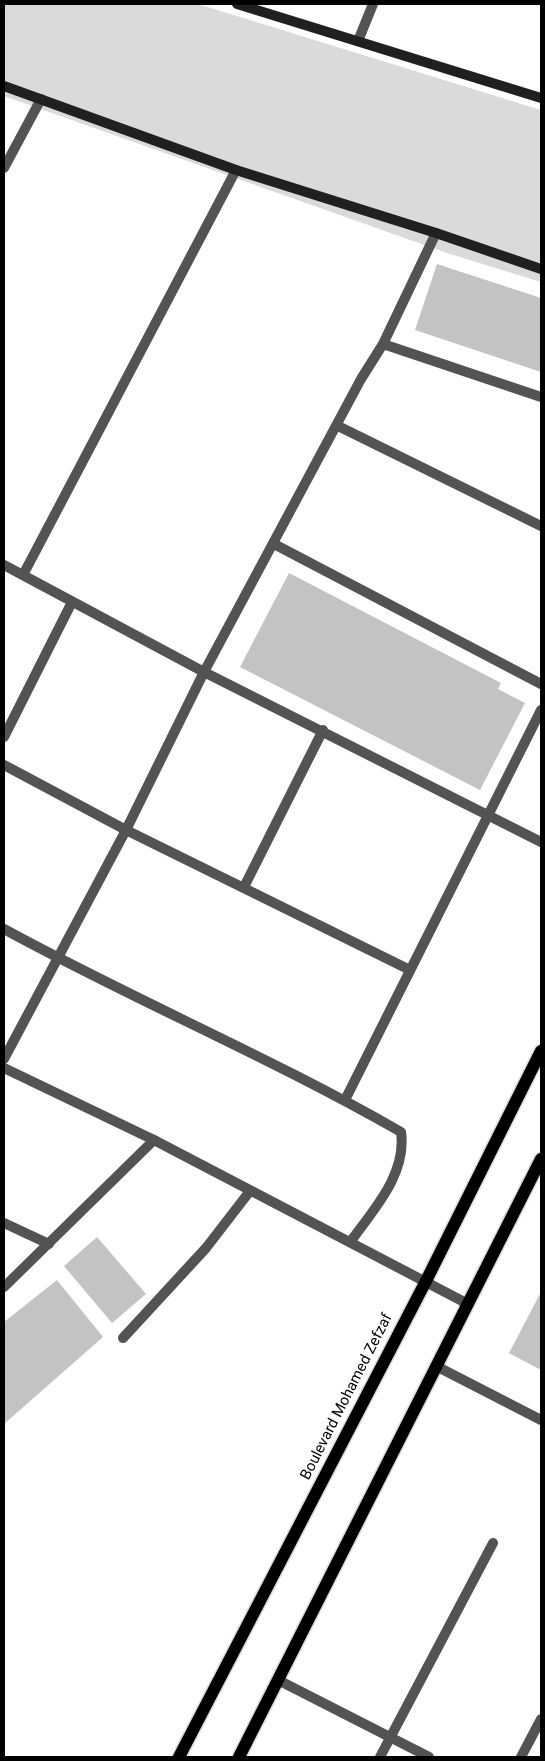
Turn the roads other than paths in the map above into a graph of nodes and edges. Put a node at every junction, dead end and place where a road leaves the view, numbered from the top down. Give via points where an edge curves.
1 (237, 4) edge
2 (373, 4) edge
3 (358, 41) junction
4 (4, 86) edge
5 (541, 98) edge
6 (41, 99) junction
7 (4, 168) edge
8 (236, 170) junction
9 (436, 233) junction
10 (541, 270) edge
11 (383, 344) junction
12 (541, 398) edge
13 (338, 426) junction
14 (541, 526) edge
15 (274, 544) junction
16 (4, 565) edge
17 (23, 575) junction
18 (72, 602) junction
19 (204, 672) junction
20 (541, 684) edge
21 (541, 710) edge
22 (323, 730) junction
23 (4, 736) edge
24 (4, 765) edge
25 (489, 814) junction
26 (126, 830) junction
27 (541, 842) edge
28 (244, 887) junction
29 (4, 929) edge
30 (58, 958) junction
31 (410, 970) junction
32 (541, 1051) edge
33 (4, 1059) edge
34 (4, 1068) edge
35 (345, 1100) junction
36 (154, 1140) junction
37 (541, 1159) edge
38 (250, 1191) junction
39 (4, 1223) edge
40 (351, 1241) junction
41 (49, 1244) junction
42 (426, 1281) junction
43 (4, 1287) edge
44 (468, 1304) junction
45 (122, 1338) dead end
46 (436, 1366) junction
47 (541, 1420) edge
48 (493, 1543) dead end
49 (278, 1680) junction
50 (541, 1719) edge
51 (390, 1737) junction
52 (179, 1757) edge
53 (239, 1757) edge
54 (380, 1757) edge
55 (429, 1757) edge
56 (521, 1757) edge

1 - 3 street
2 - 3 street
3 - 5 street
4 - 6 street
6 - 7 street
6 - 8 street
8 - 9 street
8 - 17 street
9 - 10 street
9 - 11 street
11 - 12 street
11 - 13 street
13 - 14 street
13 - 15 street
15 - 19 street
15 - 20 street
16 - 17 street
17 - 18 street
18 - 19 street
18 - 23 street
19 - 22 street
19 - 26 street
21 - 25 street
22 - 25 street
22 - 28 street
24 - 26 street
25 - 27 street
25 - 31 street
26 - 28 street
26 - 30 street
28 - 31 street
29 - 30 street
30 - 33 street
30 - 35 street
31 - 35 street
32 - 42 main road, Boulevard Mohamed Zefzaf
34 - 36 street
35 - 40 street via 400,1132 403,1147 392,1182
36 - 38 street
36 - 41 street
37 - 44 main road
38 - 40 street
38 - 45 street via 206,1248
39 - 41 street
40 - 42 street
41 - 43 street
42 - 44 street
42 - 52 main road, Boulevard Mohamed Zefzaf
44 - 46 main road
46 - 47 street
46 - 49 main road
48 - 51 street
49 - 51 street
49 - 53 main road
50 - 56 street
51 - 54 street
51 - 55 street

